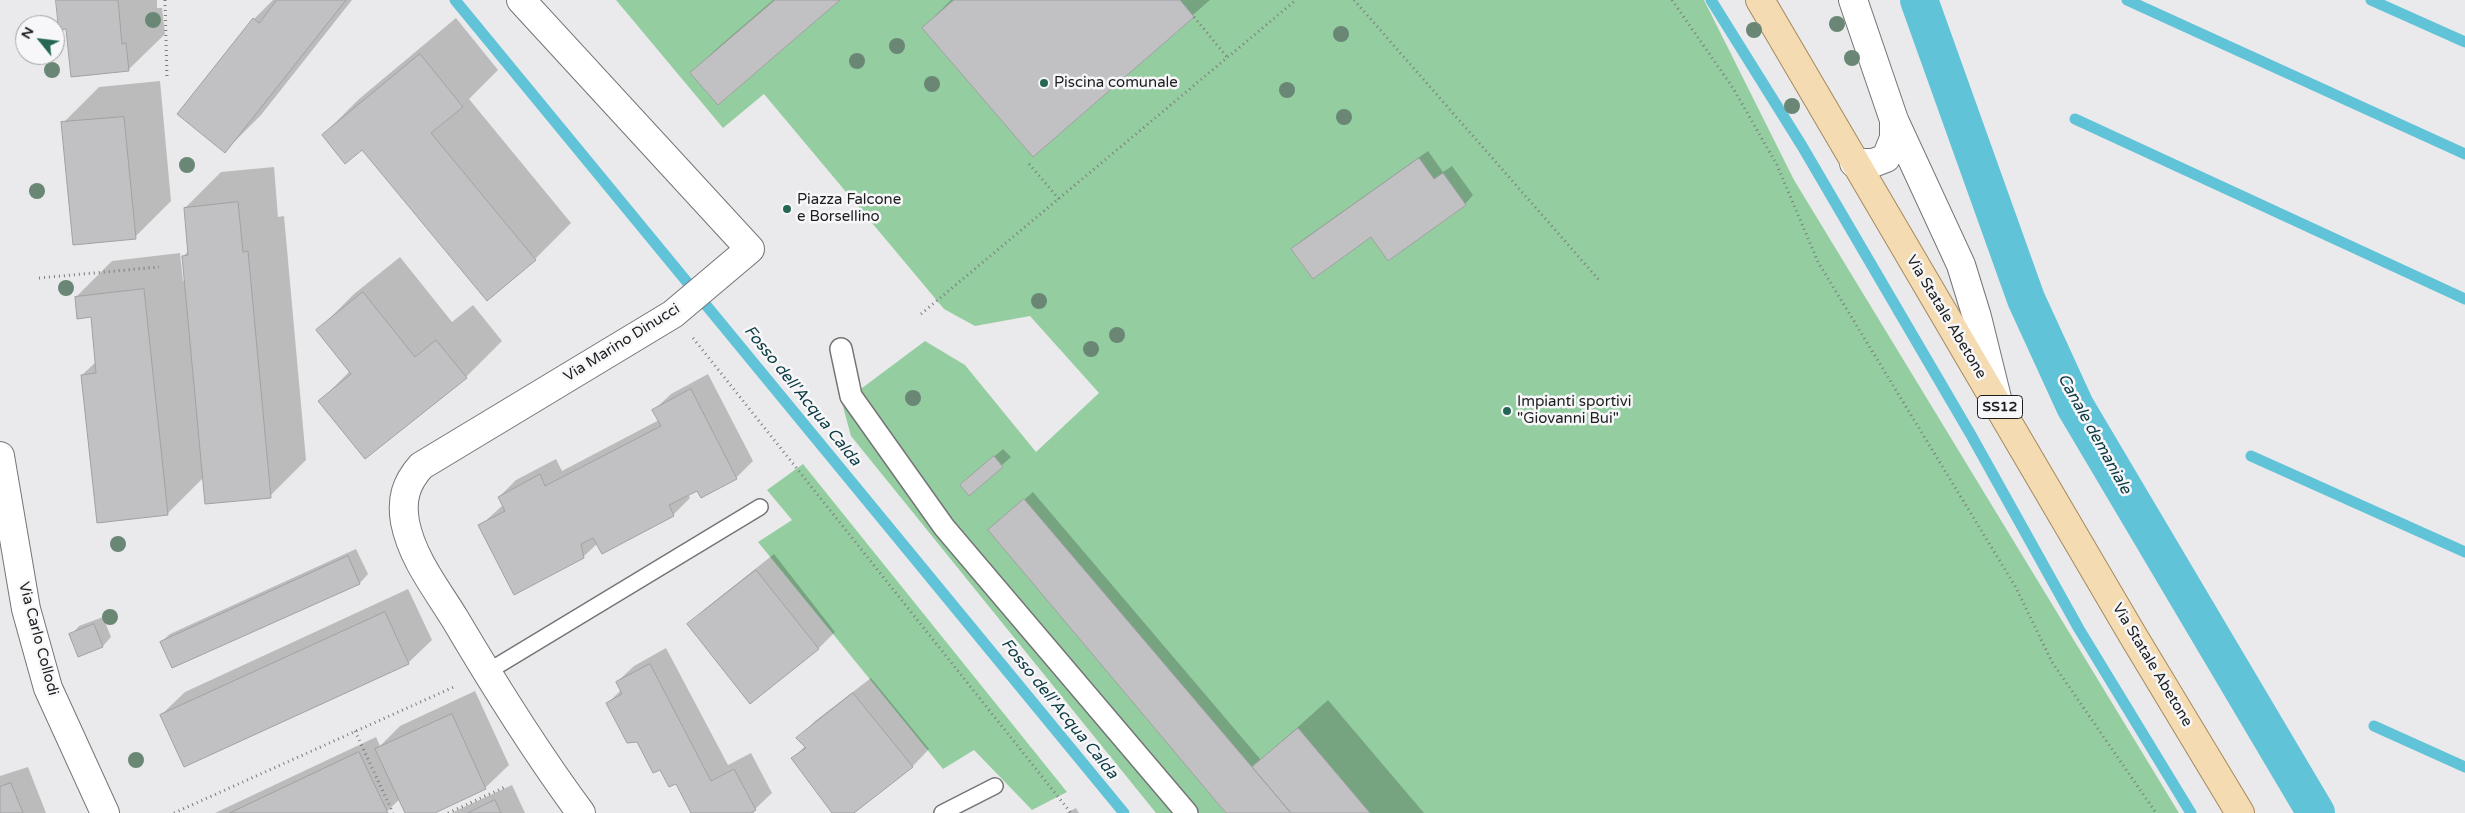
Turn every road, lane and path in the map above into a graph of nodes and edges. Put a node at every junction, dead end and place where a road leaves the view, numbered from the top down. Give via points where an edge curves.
1 (165, 0) edge
2 (521, 0) edge
3 (1296, 0) edge
4 (1354, 0) edge
5 (1672, 0) edge
6 (1760, 0) edge
7 (1853, 0) edge
8 (1194, 17) dead end
9 (1227, 57) junction
10 (167, 78) dead end
11 (1894, 120) junction
12 (1854, 163) junction
13 (1029, 164) dead end
14 (1059, 199) junction
15 (159, 267) dead end
16 (38, 278) dead end
17 (1599, 280) dead end
18 (674, 314) junction
19 (921, 314) dead end
20 (841, 349) dead end
21 (1998, 405) junction
22 (0, 456) edge
23 (0, 465) edge
24 (760, 507) dead end
25 (486, 672) junction
26 (355, 731) junction
27 (995, 786) dead end
28 (505, 788) dead end
29 (105, 813) edge
30 (174, 813) edge
31 (393, 813) edge
32 (448, 813) edge
33 (581, 813) edge
34 (942, 813) edge
35 (1071, 813) edge
36 (1187, 813) edge
37 (2156, 813) edge
38 (2240, 813) edge

1 - 10 path
2 - 18 street, Via Marino Dinucci via 750,249
3 - 9 path
4 - 17 path
5 - 37 path via 1733,88 1777,165 1818,262 2015,586 2052,662
6 - 12 main road, Via Statale Abetone / SS12
7 - 11 street
8 - 9 path
9 - 14 path
11 - 12 street via 1894,138 1886,158 1874,164
11 - 21 street via 1960,265 1977,318
12 - 21 main road, Via Statale Abetone / SS12
13 - 14 path
14 - 19 path
15 - 16 path
18 - 25 street, Via Marino Dinucci via 421,466 409,480 405,520 414,550
18 - 35 path
20 - 36 street via 851,396 944,527
21 - 38 main road, Via Statale Abetone / SS12
22 - 23 street, Via Carlo Collodi
23 - 29 street, Via Carlo Collodi via 26,609 48,688
24 - 25 lane
25 - 26 path
25 - 33 street, Via Marino Dinucci
26 - 30 path
26 - 31 path
27 - 34 lane
28 - 32 path

